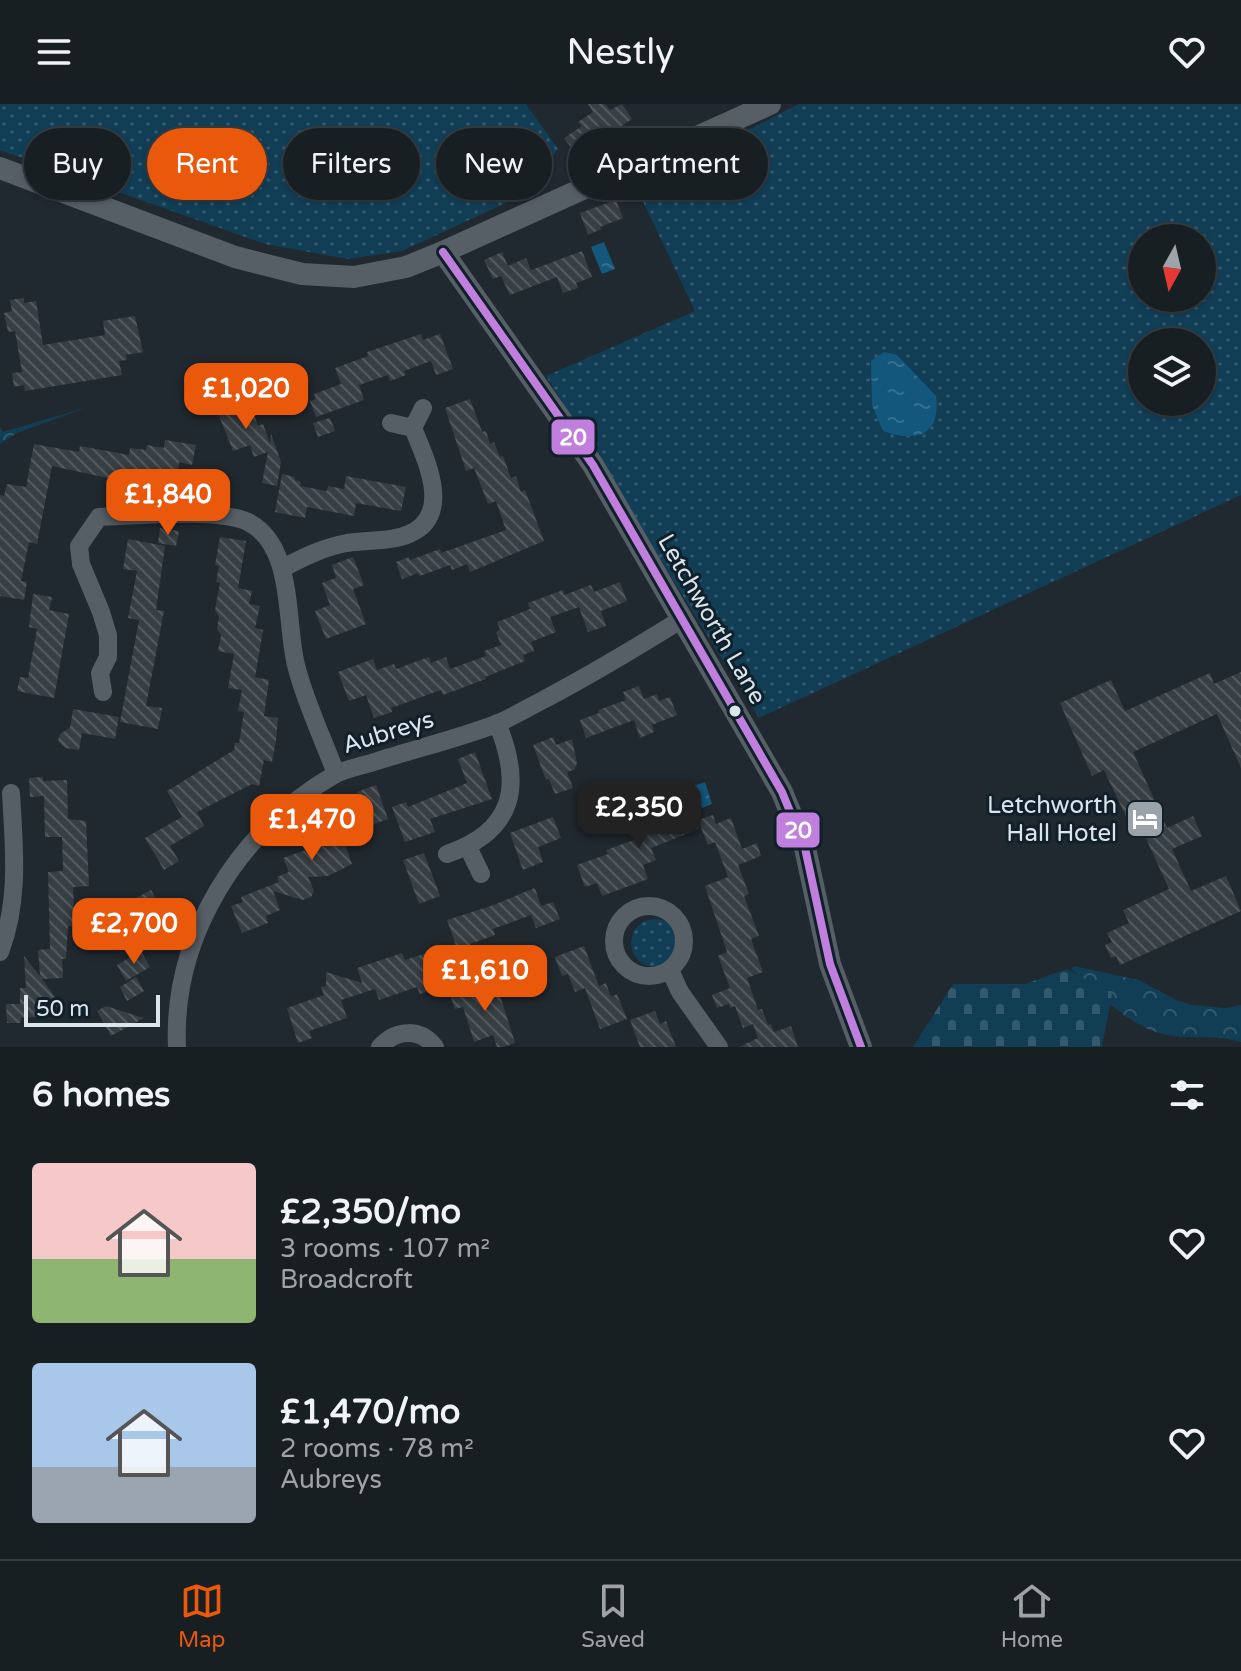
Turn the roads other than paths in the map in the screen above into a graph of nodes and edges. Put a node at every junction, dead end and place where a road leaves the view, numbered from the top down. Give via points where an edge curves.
1 (770, 104) edge
2 (0, 168) edge
3 (443, 252) junction
4 (423, 408) dead end
5 (391, 423) dead end
6 (413, 428) junction
7 (283, 568) junction
8 (682, 619) junction
9 (103, 692) dead end
10 (497, 723) junction
11 (336, 774) junction
12 (11, 793) dead end
13 (6, 822) edge
14 (468, 847) junction
15 (447, 854) dead end
16 (481, 874) dead end
17 (0, 952) edge
18 (670, 970) dead end
19 (177, 1047) edge
20 (380, 1047) edge
21 (435, 1047) edge
22 (719, 1047) edge
23 (861, 1047) edge

1 - 3 street
2 - 3 street via 235,257 302,274 354,277 406,267
3 - 8 street, Letchworth Lane via 593,465
4 - 6 street
5 - 6 street
6 - 7 street via 434,491 433,508 423,522 410,534 346,543
7 - 9 street via 262,532 244,521 203,515 99,517 79,546 108,635 108,657 91,672
7 - 11 street via 296,665
8 - 10 street, Aubreys
8 - 23 street, Letchworth Lane via 795,820 830,964
10 - 11 street, Aubreys
10 - 14 street via 509,758 511,786 504,812
11 - 19 street, Aubreys via 281,813 214,896 195,935 183,982
12 - 13 street
13 - 17 street via 15,893
14 - 15 street
14 - 16 street
18 - 22 street
20 - 21 street via 399,1033 422,1035

